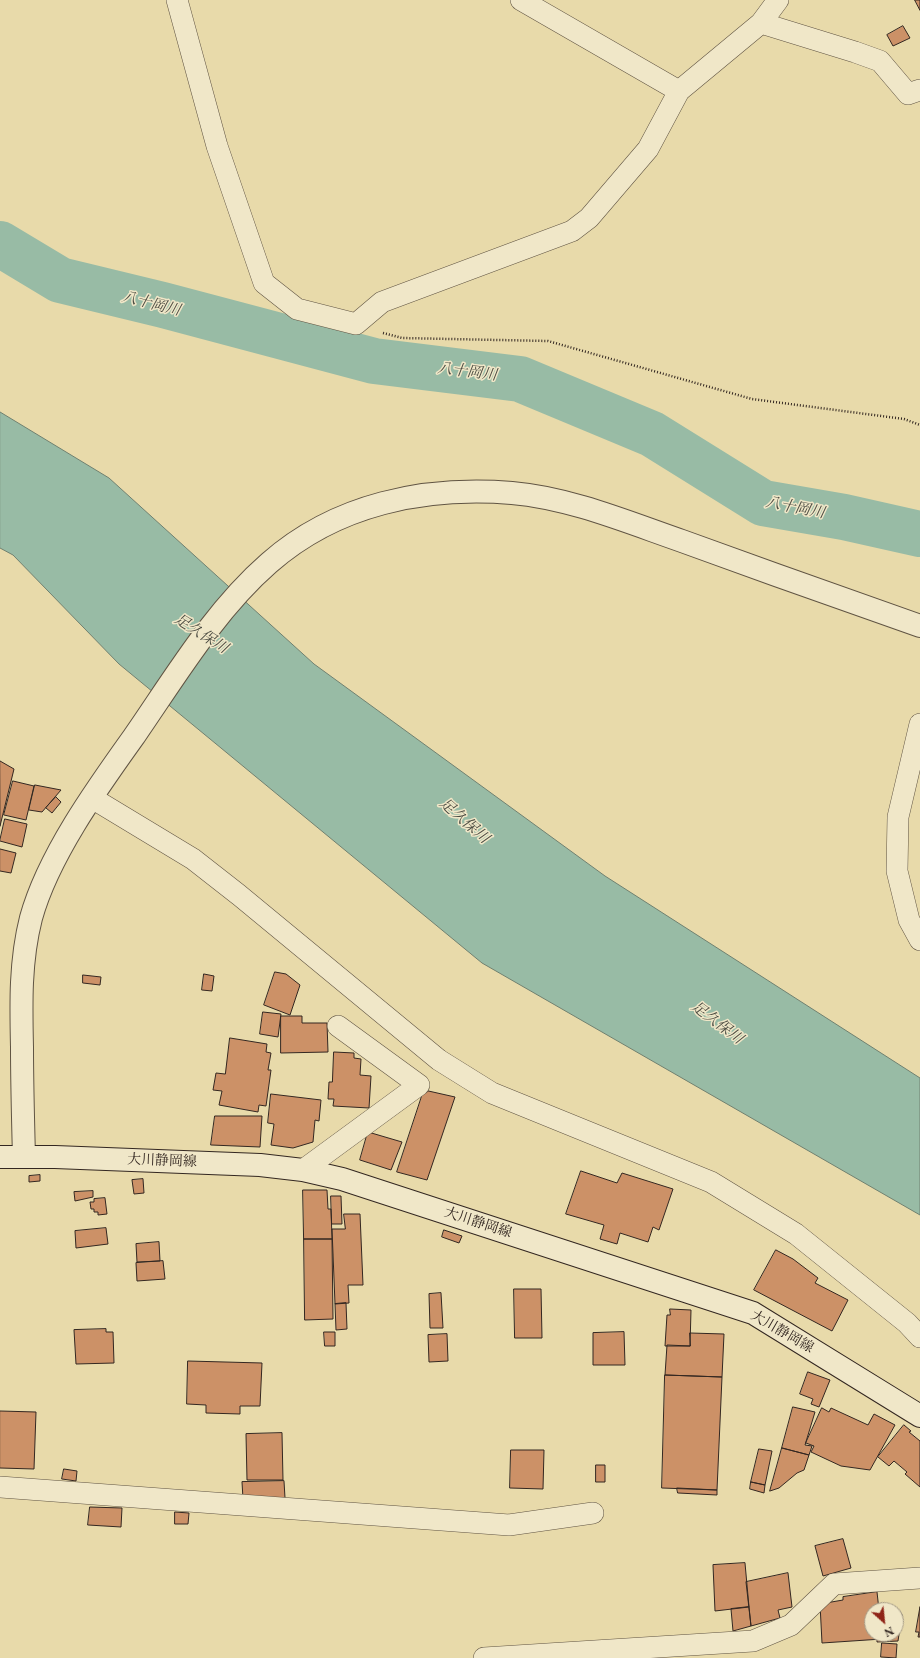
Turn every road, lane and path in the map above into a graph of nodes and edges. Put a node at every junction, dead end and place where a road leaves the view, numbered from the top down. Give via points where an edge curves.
1 (177, 0) edge
2 (521, 0) edge
3 (778, 0) edge
4 (761, 22) junction
5 (920, 90) edge
6 (679, 91) junction
7 (356, 324) junction
8 (920, 425) edge
9 (920, 626) edge
10 (920, 724) edge
11 (92, 798) junction
12 (920, 940) edge
13 (338, 1026) dead end
14 (0, 1157) edge
15 (24, 1157) junction
16 (302, 1170) junction
17 (920, 1337) edge
18 (920, 1416) edge
19 (0, 1487) edge
20 (593, 1513) dead end
21 (920, 1578) edge
22 (484, 1658) edge

1 - 7 street via 217,146 264,283 297,309
2 - 6 street
3 - 4 street
4 - 5 street via 880,61 908,94
4 - 6 street
6 - 7 street via 648,149 589,218 572,231 382,302
7 - 8 path via 402,338 548,342 752,400 904,419
9 - 11 street via 579,505 513,493 446,492 408,496 342,517 304,536 269,563 221,614
10 - 12 street via 898,817 897,871 909,920
11 - 15 street via 61,848 44,882 32,916 24,951 21,991
11 - 17 street via 193,859 439,1060 492,1093 711,1182 796,1234
13 - 16 street via 419,1085
14 - 15 street, 大川静岡線
15 - 16 street, 大川静岡線 via 260,1165
16 - 18 street, 大川静岡線 via 342,1179 753,1313
19 - 20 street via 509,1525
21 - 22 street via 834,1584 791,1625 753,1641

